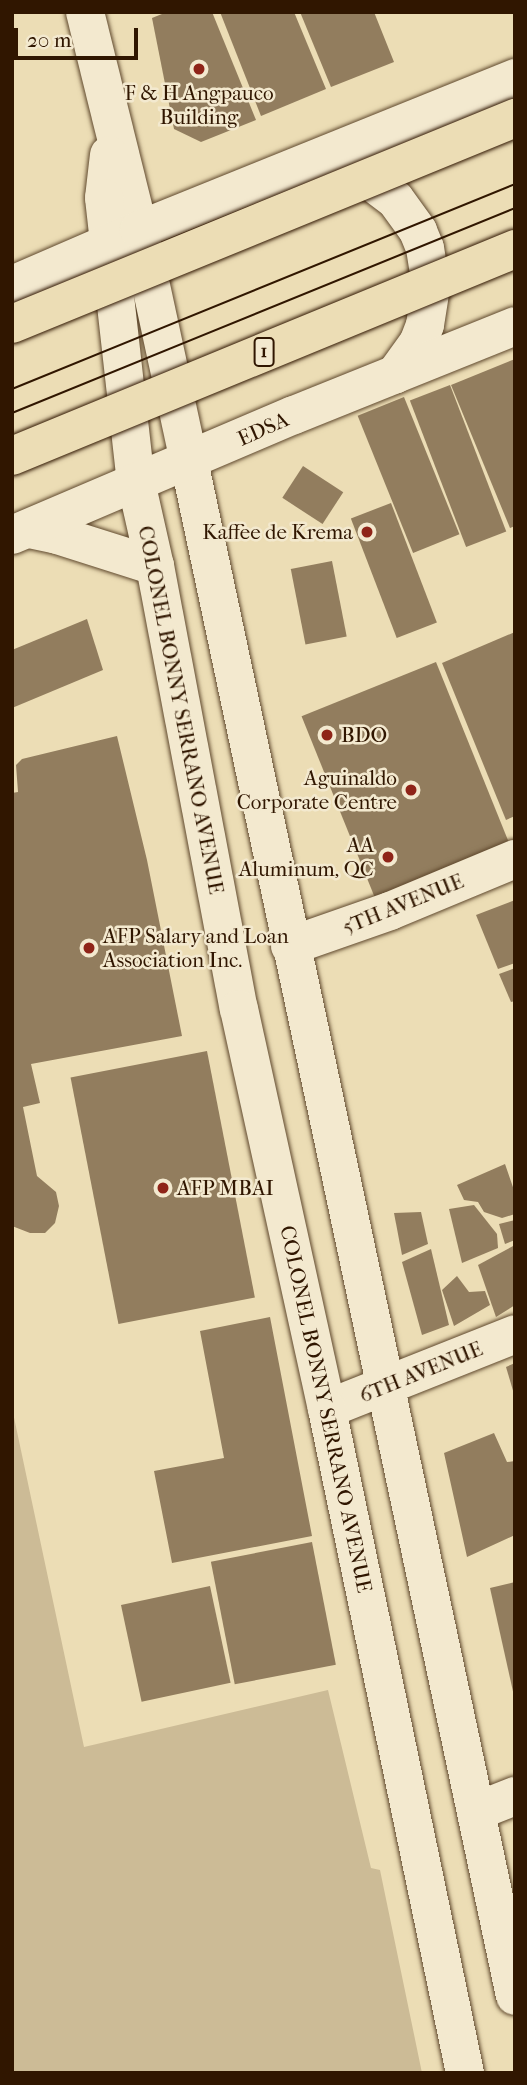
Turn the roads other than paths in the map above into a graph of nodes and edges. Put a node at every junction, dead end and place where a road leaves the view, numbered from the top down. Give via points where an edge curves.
1 (85, 12) edge
2 (515, 78) edge
3 (515, 118) edge
4 (308, 162) junction
5 (124, 236) junction
6 (515, 249) edge
7 (12, 285) edge
8 (12, 324) edge
9 (515, 326) edge
10 (396, 375) junction
11 (12, 456) edge
12 (189, 461) junction
13 (136, 482) junction
14 (20, 532) edge
15 (155, 566) junction
16 (515, 859) edge
17 (290, 946) junction
18 (515, 1334) edge
19 (383, 1389) junction
20 (327, 1409) junction
21 (515, 1796) edge
22 (477, 1811) junction
23 (515, 1996) edge
24 (465, 2073) edge

1 - 5 main road, COLONEL BONNY SERRANO AVENUE via 112,122
2 - 4 main road
3 - 8 highway, bridge
4 - 5 main road
4 - 10 main road via 346,169 372,181 395,199 418,231 429,267 429,306 418,343
5 - 7 main road
5 - 12 main road, COLONEL BONNY SERRANO AVENUE
5 - 13 main road, COLONEL BONNY SERRANO AVENUE
6 - 11 highway, 1, bridge
9 - 10 main road, EDSA
10 - 12 main road, EDSA
12 - 13 main road, EDSA
12 - 17 main road, COLONEL BONNY SERRANO AVENUE
13 - 14 main road, EDSA
13 - 15 main road, COLONEL BONNY SERRANO AVENUE
14 - 15 main road via 57,535
15 - 20 main road, COLONEL BONNY SERRANO AVENUE via 239,1009
16 - 17 main road, 5TH AVENUE
17 - 19 main road, COLONEL BONNY SERRANO AVENUE
18 - 19 main road, 6TH AVENUE
19 - 20 main road, 6TH AVENUE
19 - 22 main road, COLONEL BONNY SERRANO AVENUE
20 - 24 main road, COLONEL BONNY SERRANO AVENUE
21 - 22 main road
22 - 23 main road, COLONEL BONNY SERRANO AVENUE

